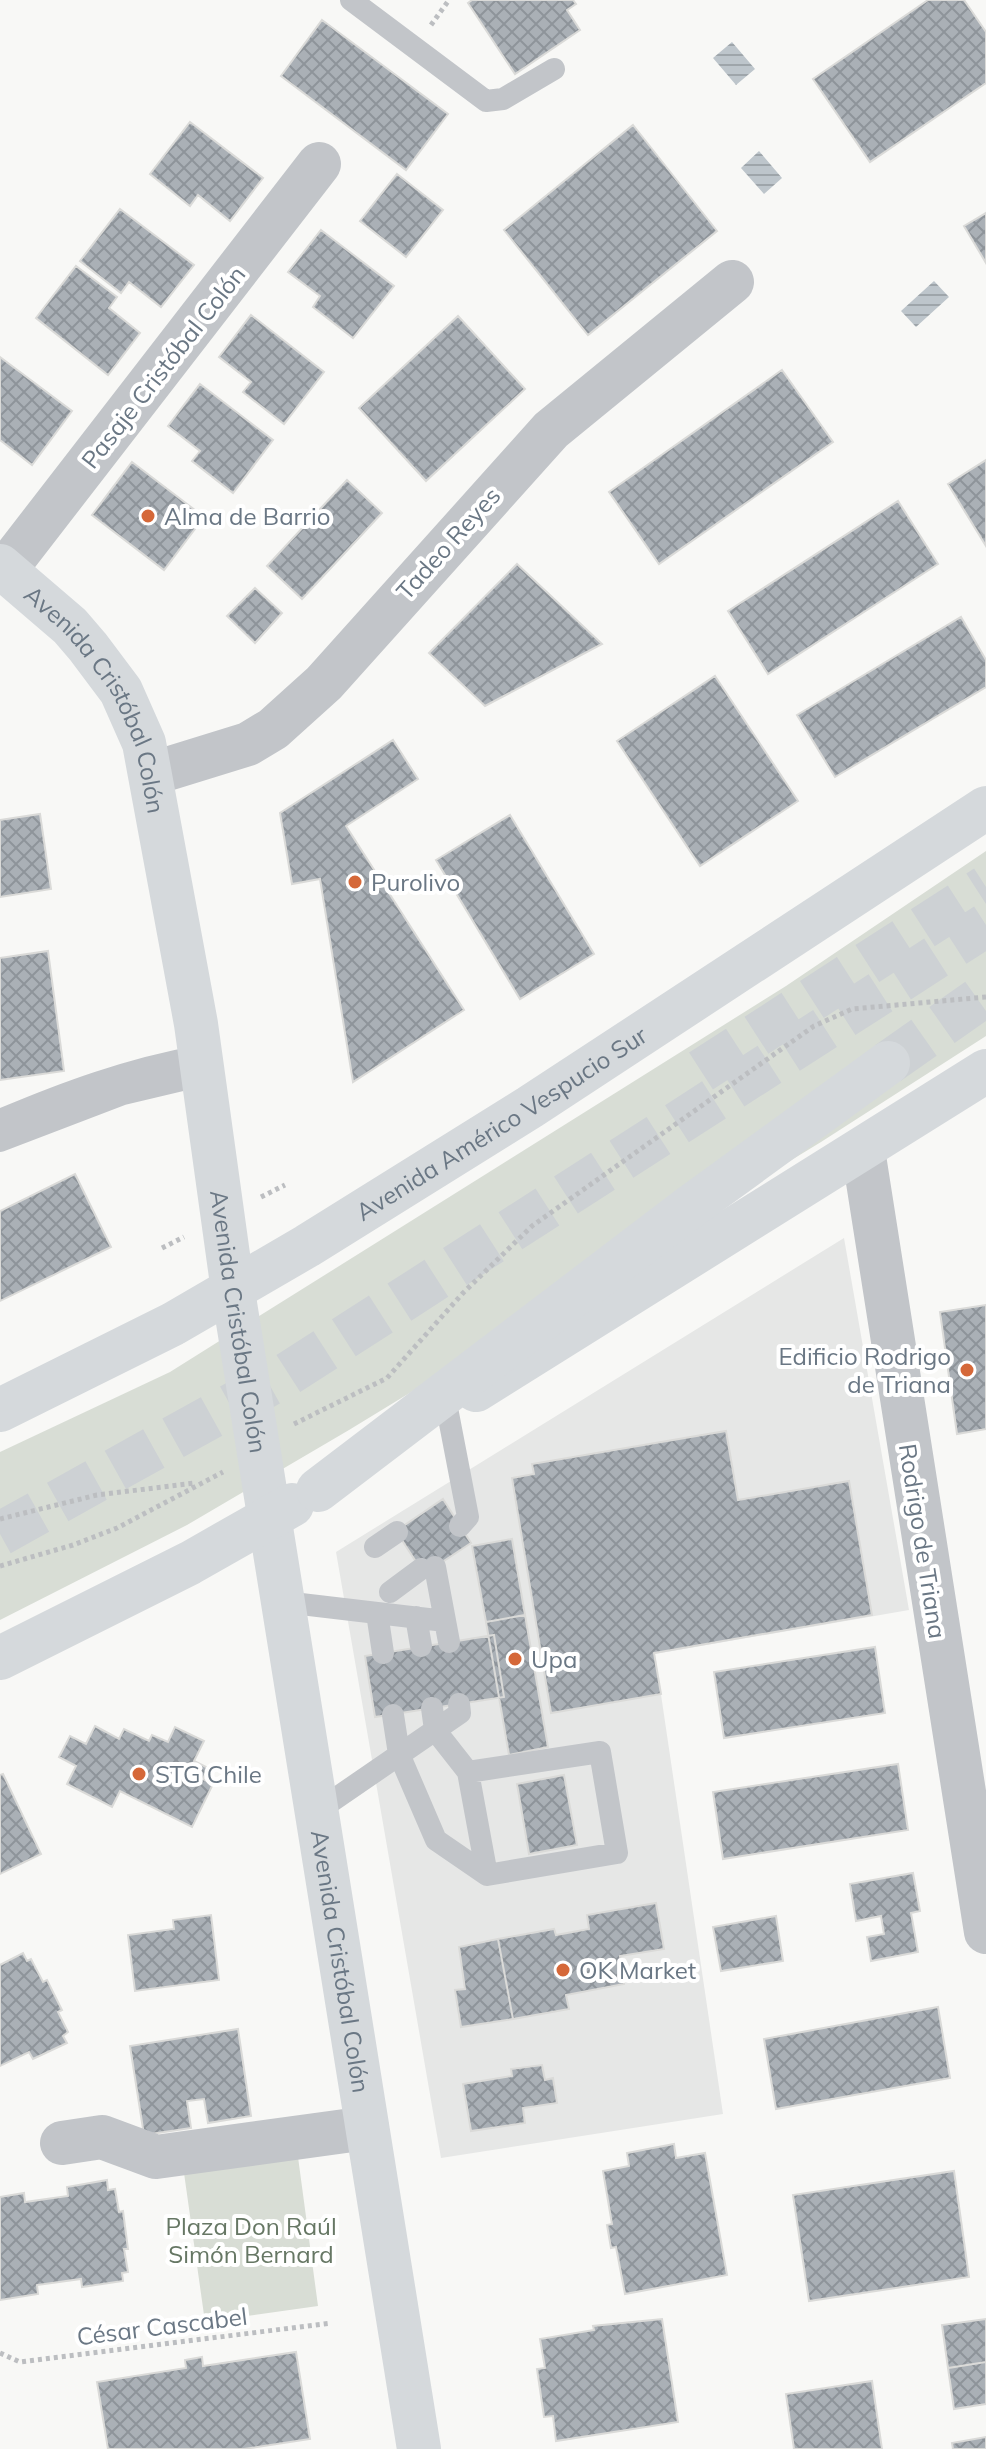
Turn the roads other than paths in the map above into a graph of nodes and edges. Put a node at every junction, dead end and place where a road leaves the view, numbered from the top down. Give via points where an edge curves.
1 (351, 0) edge
2 (554, 69) dead end
3 (319, 164) dead end
4 (732, 282) dead end
5 (3, 568) edge
6 (151, 774) junction
7 (986, 808) edge
8 (888, 1063) tunnel mouth
9 (202, 1065) junction
10 (986, 1071) edge
11 (0, 1120) edge
12 (0, 1141) edge
13 (863, 1150) junction
14 (233, 1291) junction
15 (447, 1408) junction
16 (0, 1410) edge
17 (318, 1490) junction
18 (270, 1519) junction
19 (460, 1526) dead end
20 (397, 1532) dead end
21 (375, 1547) dead end
22 (390, 1592) dead end
23 (284, 1602) junction
24 (377, 1613) junction
25 (416, 1617) junction
26 (421, 1646) dead end
27 (383, 1653) dead end
28 (0, 1658) edge
29 (459, 1704) dead end
30 (393, 1715) dead end
31 (433, 1719) junction
32 (399, 1754) junction
33 (468, 1772) junction
34 (316, 1812) junction
35 (487, 1875) junction
36 (986, 1932) edge
37 (367, 2128) junction
38 (62, 2143) dead end
39 (419, 2449) edge

1 - 2 lane via 486,101 503,99
3 - 5 street, Pasaje Cristóbal Colón
4 - 6 street, Tadeo Reyes via 551,430 324,683 273,729 248,744
5 - 6 main road, Avenida Cristóbal Colón via 70,626 106,670 132,713
6 - 9 main road, Avenida Cristóbal Colón
7 - 14 main road, Avenida Américo Vespucio Sur via 530,1107
8 - 17 main road
9 - 11 lane via 137,1068
9 - 12 lane
9 - 14 main road, Avenida Cristóbal Colón
10 - 13 main road
13 - 15 main road
13 - 36 street, Rodrigo de Triana
14 - 16 main road, Avenida Américo Vespucio Sur
14 - 18 main road, Avenida Cristóbal Colón
15 - 17 main road
15 - 19 lane via 453,1494 468,1517
17 - 18 main road
18 - 23 main road, Avenida Cristóbal Colón
18 - 28 main road
20 - 21 lane
22 - 25 lane via 428,1568 447,1632
23 - 24 lane
23 - 34 main road, Avenida Cristóbal Colón
24 - 25 lane
24 - 27 lane
25 - 26 lane
29 - 31 lane via 460,1713
30 - 32 lane
31 - 32 lane
31 - 33 lane
32 - 34 lane
32 - 35 lane via 436,1840
33 - 35 lane
33 - 35 lane via 600,1752 617,1853
34 - 37 main road, Avenida Cristóbal Colón
37 - 38 street via 156,2157 102,2137
37 - 39 main road, Avenida Cristóbal Colón

